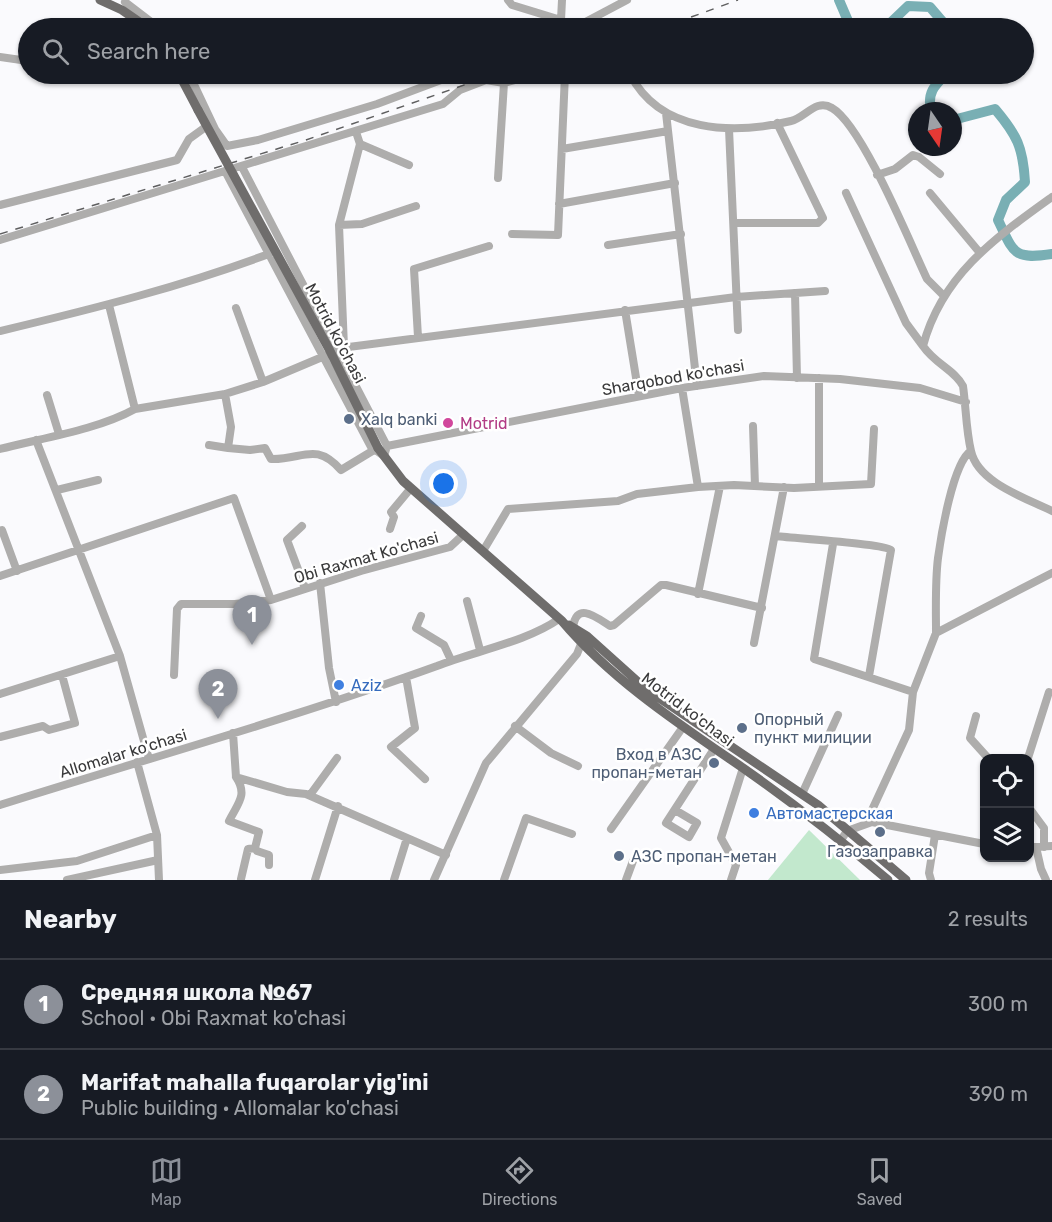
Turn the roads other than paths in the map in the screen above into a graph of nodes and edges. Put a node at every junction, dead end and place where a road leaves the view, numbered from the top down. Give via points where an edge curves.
1 (100, 0) edge
2 (508, 0) edge
3 (562, 0) edge
4 (627, 0) edge
5 (124, 4) edge
6 (138, 18) edge
7 (144, 18) edge
8 (546, 18) edge
9 (562, 18) edge
10 (593, 18) edge
11 (0, 57) edge
12 (18, 60) edge
13 (184, 84) edge
14 (194, 84) edge
15 (430, 84) edge
16 (476, 84) edge
17 (504, 84) edge
18 (565, 84) edge
19 (635, 84) edge
20 (666, 113) junction
21 (777, 123) junction
22 (207, 126) junction
23 (729, 129) junction
24 (668, 131) junction
25 (356, 132) junction
26 (360, 144) junction
27 (562, 149) junction
28 (409, 165) dead end
29 (242, 167) junction
30 (225, 171) junction
31 (940, 174) dead end
32 (877, 175) junction
33 (498, 178) dead end
34 (675, 183) junction
35 (846, 193) dead end
36 (930, 193) dead end
37 (1052, 197) edge
38 (559, 204) junction
39 (0, 205) edge
40 (416, 207) dead end
41 (734, 223) junction
42 (339, 225) junction
43 (512, 234) dead end
44 (681, 234) junction
45 (0, 240) edge
46 (489, 246) dead end
47 (608, 246) dead end
48 (983, 250) junction
49 (272, 252) junction
50 (825, 291) dead end
51 (795, 293) junction
52 (943, 295) junction
53 (736, 297) junction
54 (686, 303) junction
55 (109, 305) junction
56 (236, 308) dead end
57 (626, 310) junction
58 (738, 330) dead end
59 (0, 331) edge
60 (329, 335) junction
61 (418, 337) junction
62 (315, 340) junction
63 (923, 346) junction
64 (333, 351) junction
65 (797, 378) junction
66 (819, 378) junction
67 (263, 382) junction
68 (697, 386) junction
69 (682, 388) junction
70 (225, 394) junction
71 (47, 395) dead end
72 (639, 396) junction
73 (966, 402) junction
74 (135, 409) junction
75 (753, 426) dead end
76 (874, 429) dead end
77 (59, 434) junction
78 (36, 440) junction
79 (209, 445) dead end
80 (228, 448) junction
81 (0, 449) edge
82 (381, 450) junction
83 (971, 452) junction
84 (98, 480) dead end
85 (720, 486) junction
86 (755, 486) junction
87 (819, 486) junction
88 (698, 487) junction
89 (784, 487) junction
90 (411, 488) junction
91 (57, 490) junction
92 (1052, 511) edge
93 (302, 526) dead end
94 (390, 529) dead end
95 (2, 530) dead end
96 (464, 534) junction
97 (775, 536) junction
98 (833, 544) junction
99 (80, 548) junction
100 (483, 551) junction
101 (17, 571) junction
102 (1052, 573) edge
103 (0, 576) edge
104 (320, 583) junction
105 (305, 588) junction
106 (698, 594) junction
107 (271, 600) junction
108 (467, 601) dead end
109 (762, 608) junction
110 (421, 616) dead end
111 (560, 620) junction
112 (573, 628) junction
113 (936, 633) junction
114 (753, 643) dead end
115 (581, 644) junction
116 (480, 650) junction
117 (120, 656) junction
118 (451, 660) junction
119 (62, 675) junction
120 (174, 675) dead end
121 (869, 676) junction
122 (406, 677) junction
123 (913, 692) junction
124 (1049, 692) dead end
125 (0, 694) edge
126 (336, 702) junction
127 (838, 715) dead end
128 (976, 716) dead end
129 (515, 726) junction
130 (683, 727) junction
131 (233, 733) junction
132 (0, 737) edge
133 (714, 749) junction
134 (984, 754) edge
135 (1030, 754) edge
136 (337, 758) dead end
137 (149, 759) junction
138 (137, 762) junction
139 (578, 766) dead end
140 (743, 768) junction
141 (236, 777) junction
142 (424, 779) dead end
143 (802, 794) junction
144 (310, 795) junction
145 (0, 806) edge
146 (338, 807) junction
147 (675, 810) dead end
148 (1034, 815) edge
149 (872, 822) junction
150 (611, 828) dead end
151 (847, 831) junction
152 (572, 834) dead end
153 (157, 835) junction
154 (935, 835) junction
155 (407, 838) junction
156 (841, 840) junction
157 (980, 843) edge
158 (1040, 847) edge
159 (255, 848) junction
160 (446, 855) junction
161 (158, 860) junction
162 (633, 861) dead end
163 (269, 865) dead end
164 (0, 870) edge
165 (241, 879) edge
166 (67, 880) edge
167 (159, 880) edge
168 (315, 880) edge
169 (394, 880) edge
170 (434, 880) edge
171 (504, 880) edge
172 (626, 880) edge
173 (731, 880) edge
174 (888, 880) edge
175 (906, 880) edge
176 (932, 880) edge
177 (1047, 880) edge

1 - 5 main road
2 - 8 street
3 - 9 street
4 - 10 street
5 - 6 main road
5 - 7 street
11 - 12 street
13 - 22 main road, Motrid ko'chasi, bridge
14 - 15 street via 227,146 377,104
16 - 25 street via 460,90 443,104
17 - 33 street
18 - 27 street
19 - 20 street via 639,92
20 - 23 street via 693,123
20 - 24 street
21 - 23 street
21 - 32 street via 793,121 814,107 833,108 862,144
21 - 41 street via 823,218 818,223
22 - 39 street via 189,139 177,160
22 - 49 main road, Motrid ko'chasi, bridge
23 - 41 street
24 - 27 street
24 - 34 street
25 - 26 street
25 - 29 street
26 - 28 street
26 - 42 street
27 - 38 street
29 - 30 street
29 - 60 street
30 - 45 street
30 - 49 street
31 - 32 street via 914,155 895,169
32 - 52 street via 927,279
34 - 38 street
34 - 44 street
35 - 63 street via 906,323
36 - 48 street
37 - 48 street
38 - 43 street via 558,235
40 - 42 street via 362,224
41 - 53 street
42 - 64 street
44 - 47 street
44 - 54 street
46 - 61 street via 414,269
48 - 52 street
49 - 55 street via 216,274
49 - 62 street
49 - 64 main road, Motrid ko'chasi, bridge
50 - 51 street
51 - 53 street
51 - 65 street
52 - 63 street
53 - 54 street
53 - 58 street
54 - 57 street
54 - 68 street
55 - 59 street
55 - 74 street
56 - 67 street
57 - 61 street
57 - 72 street
60 - 62 street
60 - 64 street
61 - 64 street
62 - 64 street
63 - 73 street via 932,360 959,378
64 - 67 street
64 - 82 main road, Motrid ko'chasi, bridge
65 - 66 street, Sharqobod ko'chasi
65 - 68 street, Sharqobod ko'chasi via 764,376
66 - 73 street, Sharqobod ko'chasi via 920,388
66 - 87 street
67 - 70 street
68 - 69 street, Sharqobod ko'chasi
69 - 72 street, Sharqobod ko'chasi
69 - 88 street
70 - 74 street
70 - 80 street via 231,427
71 - 77 street
72 - 82 street, Sharqobod ko'chasi
73 - 83 street
74 - 77 street
75 - 86 street
76 - 87 street via 871,484
77 - 78 street
78 - 81 street
78 - 91 street
79 - 80 street
80 - 82 street, Sharqobod ko'chasi via 265,448 271,459 318,453 329,457 341,470
82 - 90 main road, Motrid ko'chasi
83 - 92 street via 979,468 1001,485
83 - 113 street via 958,471 943,528
84 - 91 street
85 - 86 street
85 - 88 street
85 - 106 street
86 - 89 street
87 - 89 street
88 - 100 street via 637,494 618,501 508,509
89 - 97 street
90 - 94 street via 391,512 394,518
90 - 96 main road, Motrid ko'chasi
91 - 99 street
93 - 105 street via 287,540
95 - 101 street
96 - 100 main road, Motrid ko'chasi
96 - 104 street, Obi Raxmat Ko'chasi via 450,547
97 - 98 street
97 - 109 street
98 - 121 street via 814,658
98 - 121 street via 882,545 891,550
99 - 101 street
99 - 107 street via 234,498
99 - 117 street
100 - 111 main road, Motrid ko'chasi
101 - 103 street
102 - 113 street
104 - 105 street, Obi Raxmat Ko'chasi
104 - 126 street
105 - 107 street, Obi Raxmat Ko'chasi
106 - 109 street
106 - 112 street via 661,585 614,625 587,611 575,619
107 - 120 street via 181,604 177,609
108 - 116 street
109 - 114 street
110 - 118 street via 416,628 444,645
111 - 112 main road, Motrid ko'chasi
111 - 115 main road, Motrid ko'chasi
111 - 116 street, Allomalar ko'chasi via 543,630
112 - 143 main road, Motrid ko'chasi via 646,689
113 - 123 street
115 - 129 street via 577,654
115 - 130 main road, Motrid ko'chasi
116 - 118 street, Allomalar ko'chasi
117 - 119 street
117 - 137 street
118 - 122 street, Allomalar ko'chasi
119 - 125 street
119 - 132 street via 75,723
121 - 123 street
122 - 126 street, Allomalar ko'chasi
122 - 142 street via 415,728 391,747
123 - 149 street via 909,730 872,810
124 - 135 street
126 - 131 street, Allomalar ko'chasi
127 - 143 street
128 - 134 street via 970,738
129 - 139 street via 551,753
129 - 160 street via 486,763
130 - 133 main road, Motrid ko'chasi
130 - 150 street
131 - 137 street, Allomalar ko'chasi
131 - 141 street
133 - 140 main road, Motrid ko'chasi
133 - 147 street
136 - 144 street
137 - 138 street, Allomalar ko'chasi
138 - 145 street, Allomalar ko'chasi
138 - 153 street
140 - 156 main road, Motrid ko'chasi
140 - 173 street via 721,838 736,865
141 - 144 street
141 - 159 street via 242,794 229,820 259,832
143 - 151 main road, Motrid ko'chasi
144 - 146 street
146 - 155 street
146 - 168 street
148 - 158 street via 1044,828
149 - 151 street
149 - 154 street
151 - 156 street
151 - 175 main road, Motrid ko'chasi
152 - 171 street via 526,818
153 - 161 street
153 - 164 street via 77,861
154 - 157 street
154 - 176 street via 929,873
155 - 160 street
155 - 169 street
156 - 174 main road, Motrid ko'chasi
158 - 177 street via 1041,869
159 - 163 street via 269,855
159 - 165 street via 248,849
160 - 170 street
161 - 166 street
161 - 167 street
162 - 172 street

